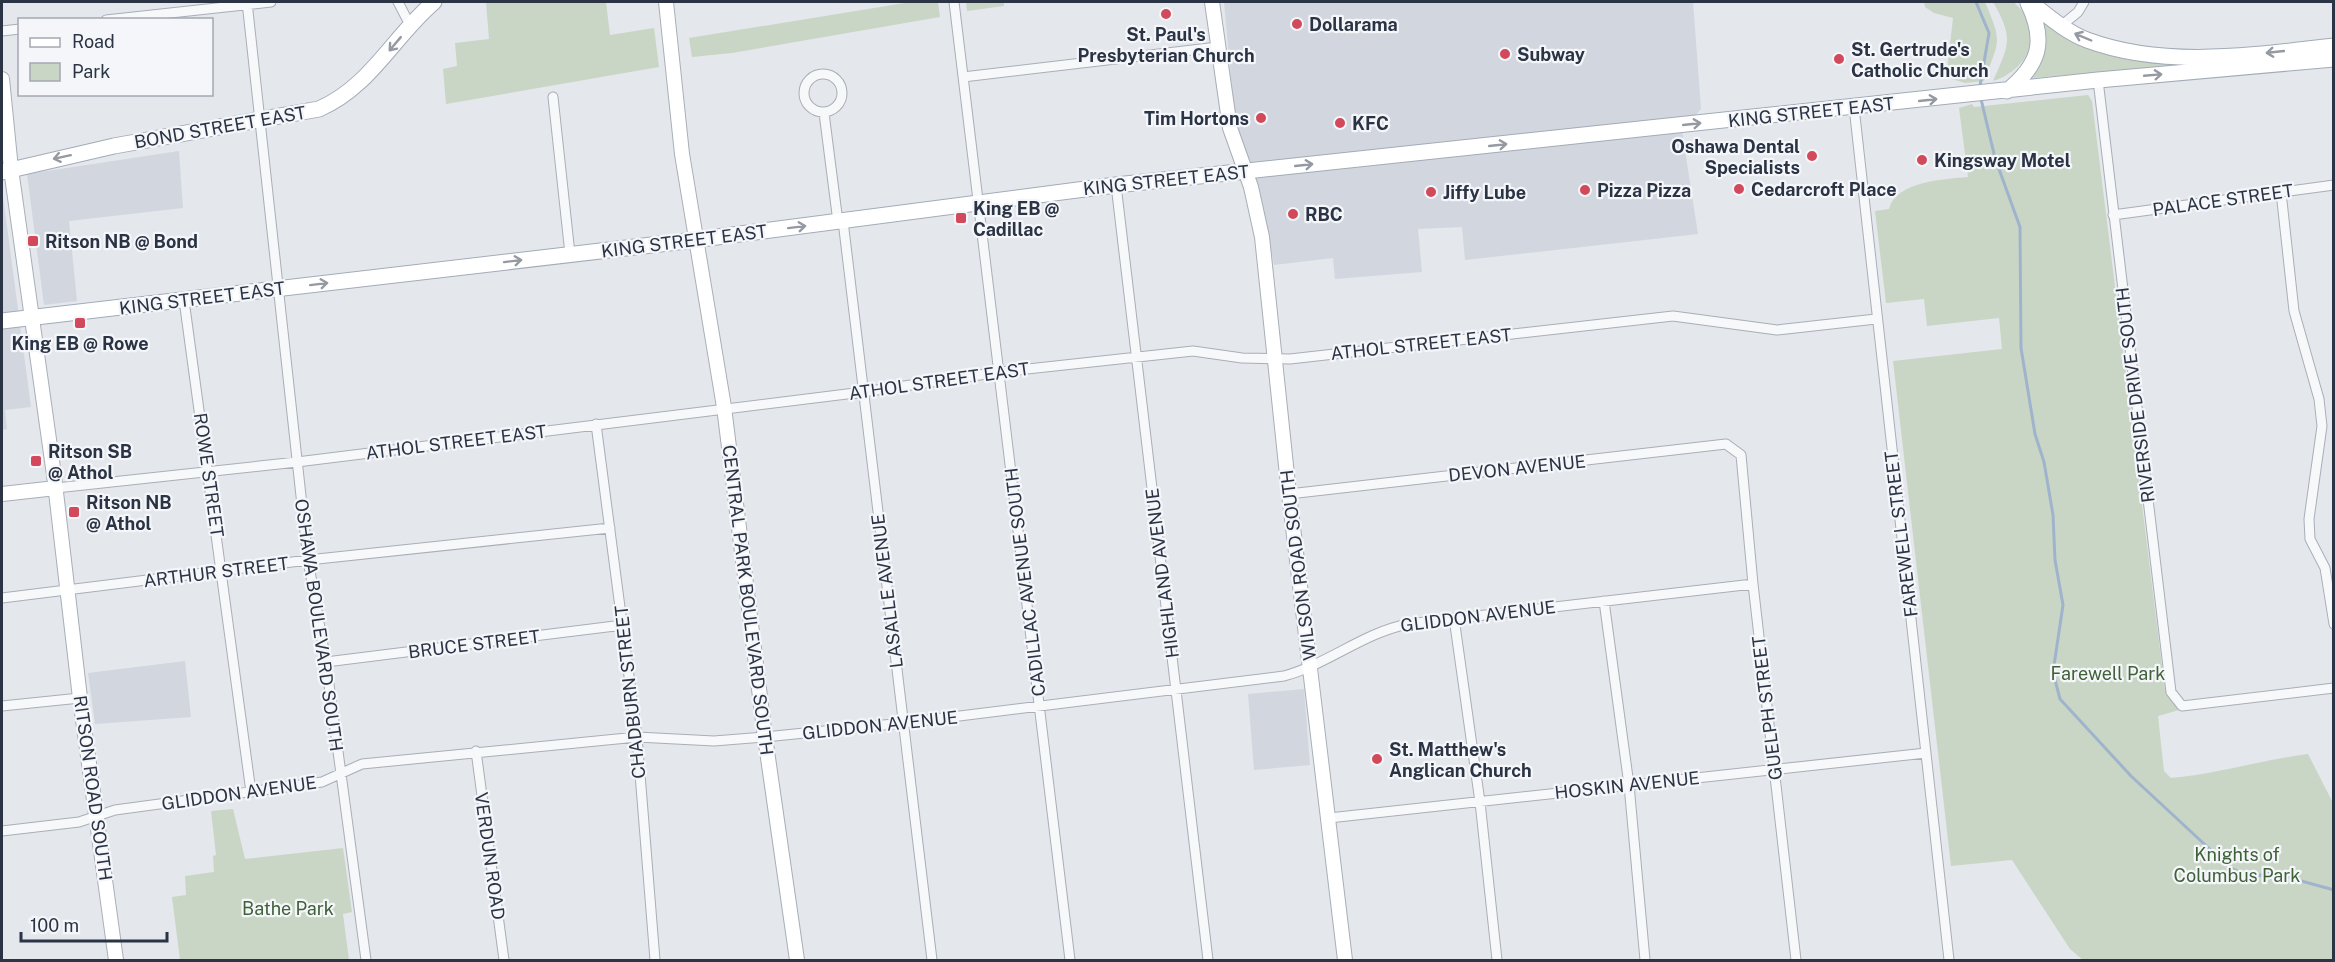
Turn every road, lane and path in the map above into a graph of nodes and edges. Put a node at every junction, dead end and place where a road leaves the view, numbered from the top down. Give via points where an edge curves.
1 (271, 2) edge
2 (398, 2) edge
3 (434, 2) edge
4 (666, 2) edge
5 (954, 2) edge
6 (1212, 2) edge
7 (2029, 2) edge
8 (2084, 2) edge
9 (247, 3) edge
10 (123, 18) edge
11 (410, 25) junction
12 (2061, 26) junction
13 (18, 29) edge
14 (2, 31) edge
15 (2334, 46) edge
16 (1218, 47) junction
17 (2334, 60) edge
18 (963, 77) junction
19 (2, 79) edge
20 (2098, 80) junction
21 (2001, 92) junction
22 (553, 97) dead end
23 (1854, 107) junction
24 (824, 113) junction
25 (261, 120) junction
26 (6, 170) edge
27 (1246, 171) junction
28 (1116, 185) junction
29 (2334, 185) edge
30 (2281, 192) junction
31 (978, 204) junction
32 (2113, 215) junction
33 (841, 221) junction
34 (697, 239) junction
35 (570, 254) junction
36 (278, 289) junction
37 (184, 300) junction
38 (32, 318) junction
39 (1876, 319) junction
40 (2, 321) edge
41 (1137, 357) junction
42 (1275, 359) junction
43 (1000, 372) junction
44 (863, 392) junction
45 (724, 407) junction
46 (596, 424) junction
47 (1741, 455) joint
48 (297, 462) junction
49 (208, 470) junction
50 (56, 488) junction
51 (2, 494) edge
52 (1289, 494) junction
53 (610, 528) junction
54 (308, 560) junction
55 (222, 572) junction
56 (1753, 584) junction
57 (68, 591) junction
58 (2, 598) edge
59 (1604, 601) junction
60 (1454, 618) junction
61 (2334, 624) edge
62 (623, 626) junction
63 (326, 662) junction
64 (1310, 667) junction
65 (2334, 688) edge
66 (1176, 690) junction
67 (80, 698) junction
68 (5, 706) edge
69 (1040, 707) junction
70 (903, 723) junction
71 (637, 737) junction
72 (765, 737) junction
73 (476, 751) junction
74 (1926, 753) junction
75 (1775, 769) junction
76 (340, 774) junction
77 (1629, 785) junction
78 (251, 792) junction
79 (1480, 802) junction
80 (97, 816) junction
81 (1329, 818) junction
82 (2, 831) edge
83 (116, 960) edge
84 (366, 960) edge
85 (504, 960) edge
86 (655, 960) edge
87 (797, 960) edge
88 (932, 960) edge
89 (1070, 960) edge
90 (1208, 960) edge
91 (1345, 960) edge
92 (1497, 960) edge
93 (1645, 960) edge
94 (1796, 960) edge
95 (1949, 960) edge

1 - 9 street
2 - 11 street
3 - 11 main road, BOND STREET EAST
4 - 34 main road, CENTRAL PARK BOULEVARD SOUTH via 682,154
5 - 18 street, CADILLAC AVENUE SOUTH
6 - 16 main road, WILSON ROAD SOUTH
7 - 12 main road
7 - 21 main road via 2040,35 2036,55 2027,75
8 - 12 street
9 - 10 street
9 - 25 street, OSHAWA BOULEVARD SOUTH
11 -> 25 main road, BOND STREET EAST via 345,96 319,109
15 -> 12 main road via 2168,57 2087,40
13 - 14 street
16 - 18 street
16 - 27 main road, WILSON ROAD SOUTH via 1230,128
20 -> 17 main road, KING STREET EAST
18 - 31 street, CADILLAC AVENUE SOUTH
19 - 26 main road, RITSON ROAD SOUTH
20 - 21 main road, KING STREET EAST
20 - 32 street, RIVERSIDE DRIVE SOUTH
23 -> 21 main road, KING STREET EAST
22 - 35 street
27 -> 23 main road, KING STREET EAST
23 - 39 street, FAREWELL STREET
24 - 24 street via 839,102 841,88 832,76 821,74 808,80 804,97 813,109
24 - 33 street, LASALLE AVENUE
25 -> 26 main road, BOND STREET EAST
25 - 36 street, OSHAWA BOULEVARD SOUTH
26 - 38 main road, RITSON ROAD SOUTH
27 - 28 main road, KING STREET EAST
27 - 42 main road, WILSON ROAD SOUTH via 1262,237
28 - 31 main road, KING STREET EAST
28 - 41 street, HIGHLAND AVENUE
29 - 30 street, PALACE STREET
30 - 32 street, PALACE STREET
30 - 61 street via 2294,311 2319,399 2322,426 2309,519 2310,539 2325,568
31 - 33 main road, KING STREET EAST
31 - 43 street, CADILLAC AVENUE SOUTH
32 - 65 street, RIVERSIDE DRIVE SOUTH via 2171,692 2182,706
34 -> 33 main road, KING STREET EAST
33 - 44 street, LASALLE AVENUE
34 - 35 main road, KING STREET EAST
34 - 45 main road, CENTRAL PARK BOULEVARD SOUTH
36 -> 35 main road, KING STREET EAST
36 - 37 main road, KING STREET EAST
36 - 48 street, OSHAWA BOULEVARD SOUTH
37 - 38 main road, KING STREET EAST
37 - 49 street, ROWE STREET
38 - 40 main road, KING STREET EAST
38 - 50 main road, RITSON ROAD SOUTH
39 - 42 street, ATHOL STREET EAST via 1777,330 1673,316
39 - 74 street, FAREWELL STREET
41 - 42 street, ATHOL STREET EAST via 1205,351
41 - 43 street, ATHOL STREET EAST
41 - 66 street, HIGHLAND AVENUE
42 - 52 main road, WILSON ROAD SOUTH
43 - 44 street, ATHOL STREET EAST
43 - 69 street, CADILLAC AVENUE SOUTH
44 - 45 street, ATHOL STREET EAST
44 - 70 street, LASALLE AVENUE
45 - 46 street, ATHOL STREET EAST
45 - 72 main road, CENTRAL PARK BOULEVARD SOUTH
46 - 48 street, ATHOL STREET EAST
46 - 53 street, CHADBURN STREET
47 - 52 street, DEVON AVENUE via 1726,444
47 - 56 street, GUELPH STREET
48 - 49 street, ATHOL STREET EAST
48 - 54 street, OSHAWA BOULEVARD SOUTH
49 - 50 street, ATHOL STREET EAST
49 - 55 street, ROWE STREET
50 - 51 main road, ATHOL STREET EAST
50 - 57 main road, RITSON ROAD SOUTH
52 - 64 main road, WILSON ROAD SOUTH
53 - 54 street, ARTHUR STREET
53 - 62 street, CHADBURN STREET
54 - 55 street, ARTHUR STREET
54 - 63 street, OSHAWA BOULEVARD SOUTH
55 - 57 street, ARTHUR STREET
55 - 78 street, ROWE STREET
56 - 59 street, GLIDDON AVENUE
56 - 75 street, GUELPH STREET
57 - 58 street, ARTHUR STREET
57 - 67 main road, RITSON ROAD SOUTH
59 - 60 street, GLIDDON AVENUE
59 - 77 street
60 - 64 street, GLIDDON AVENUE via 1390,627
60 - 79 street
62 - 63 street, BRUCE STREET
62 - 71 street, CHADBURN STREET
63 - 76 street, OSHAWA BOULEVARD SOUTH
64 - 66 street, GLIDDON AVENUE via 1284,676
64 - 81 main road, WILSON ROAD SOUTH
66 - 69 street, GLIDDON AVENUE
66 - 90 street, HIGHLAND AVENUE
67 - 68 street
67 - 80 main road, RITSON ROAD SOUTH
69 - 70 street, GLIDDON AVENUE
69 - 89 street, CADILLAC AVENUE SOUTH
70 - 72 street, GLIDDON AVENUE
70 - 88 street, LASALLE AVENUE
71 - 72 street, GLIDDON AVENUE via 714,741
71 - 73 street, GLIDDON AVENUE
71 - 86 street, CHADBURN STREET
72 - 87 main road, CENTRAL PARK BOULEVARD SOUTH
73 - 76 street, GLIDDON AVENUE via 362,764
73 - 85 street, VERDUN ROAD
74 - 75 street, HOSKIN AVENUE
74 - 95 street, FAREWELL STREET
75 - 77 street, HOSKIN AVENUE
75 - 94 street, GUELPH STREET
76 - 78 street, GLIDDON AVENUE via 322,782
76 - 84 street, OSHAWA BOULEVARD SOUTH
77 - 79 street, HOSKIN AVENUE
77 - 93 street
78 - 80 street, GLIDDON AVENUE via 115,810
79 - 81 street, HOSKIN AVENUE
79 - 92 street
80 - 82 street, GLIDDON AVENUE via 79,822
80 - 83 main road, RITSON ROAD SOUTH
81 - 91 main road, WILSON ROAD SOUTH

